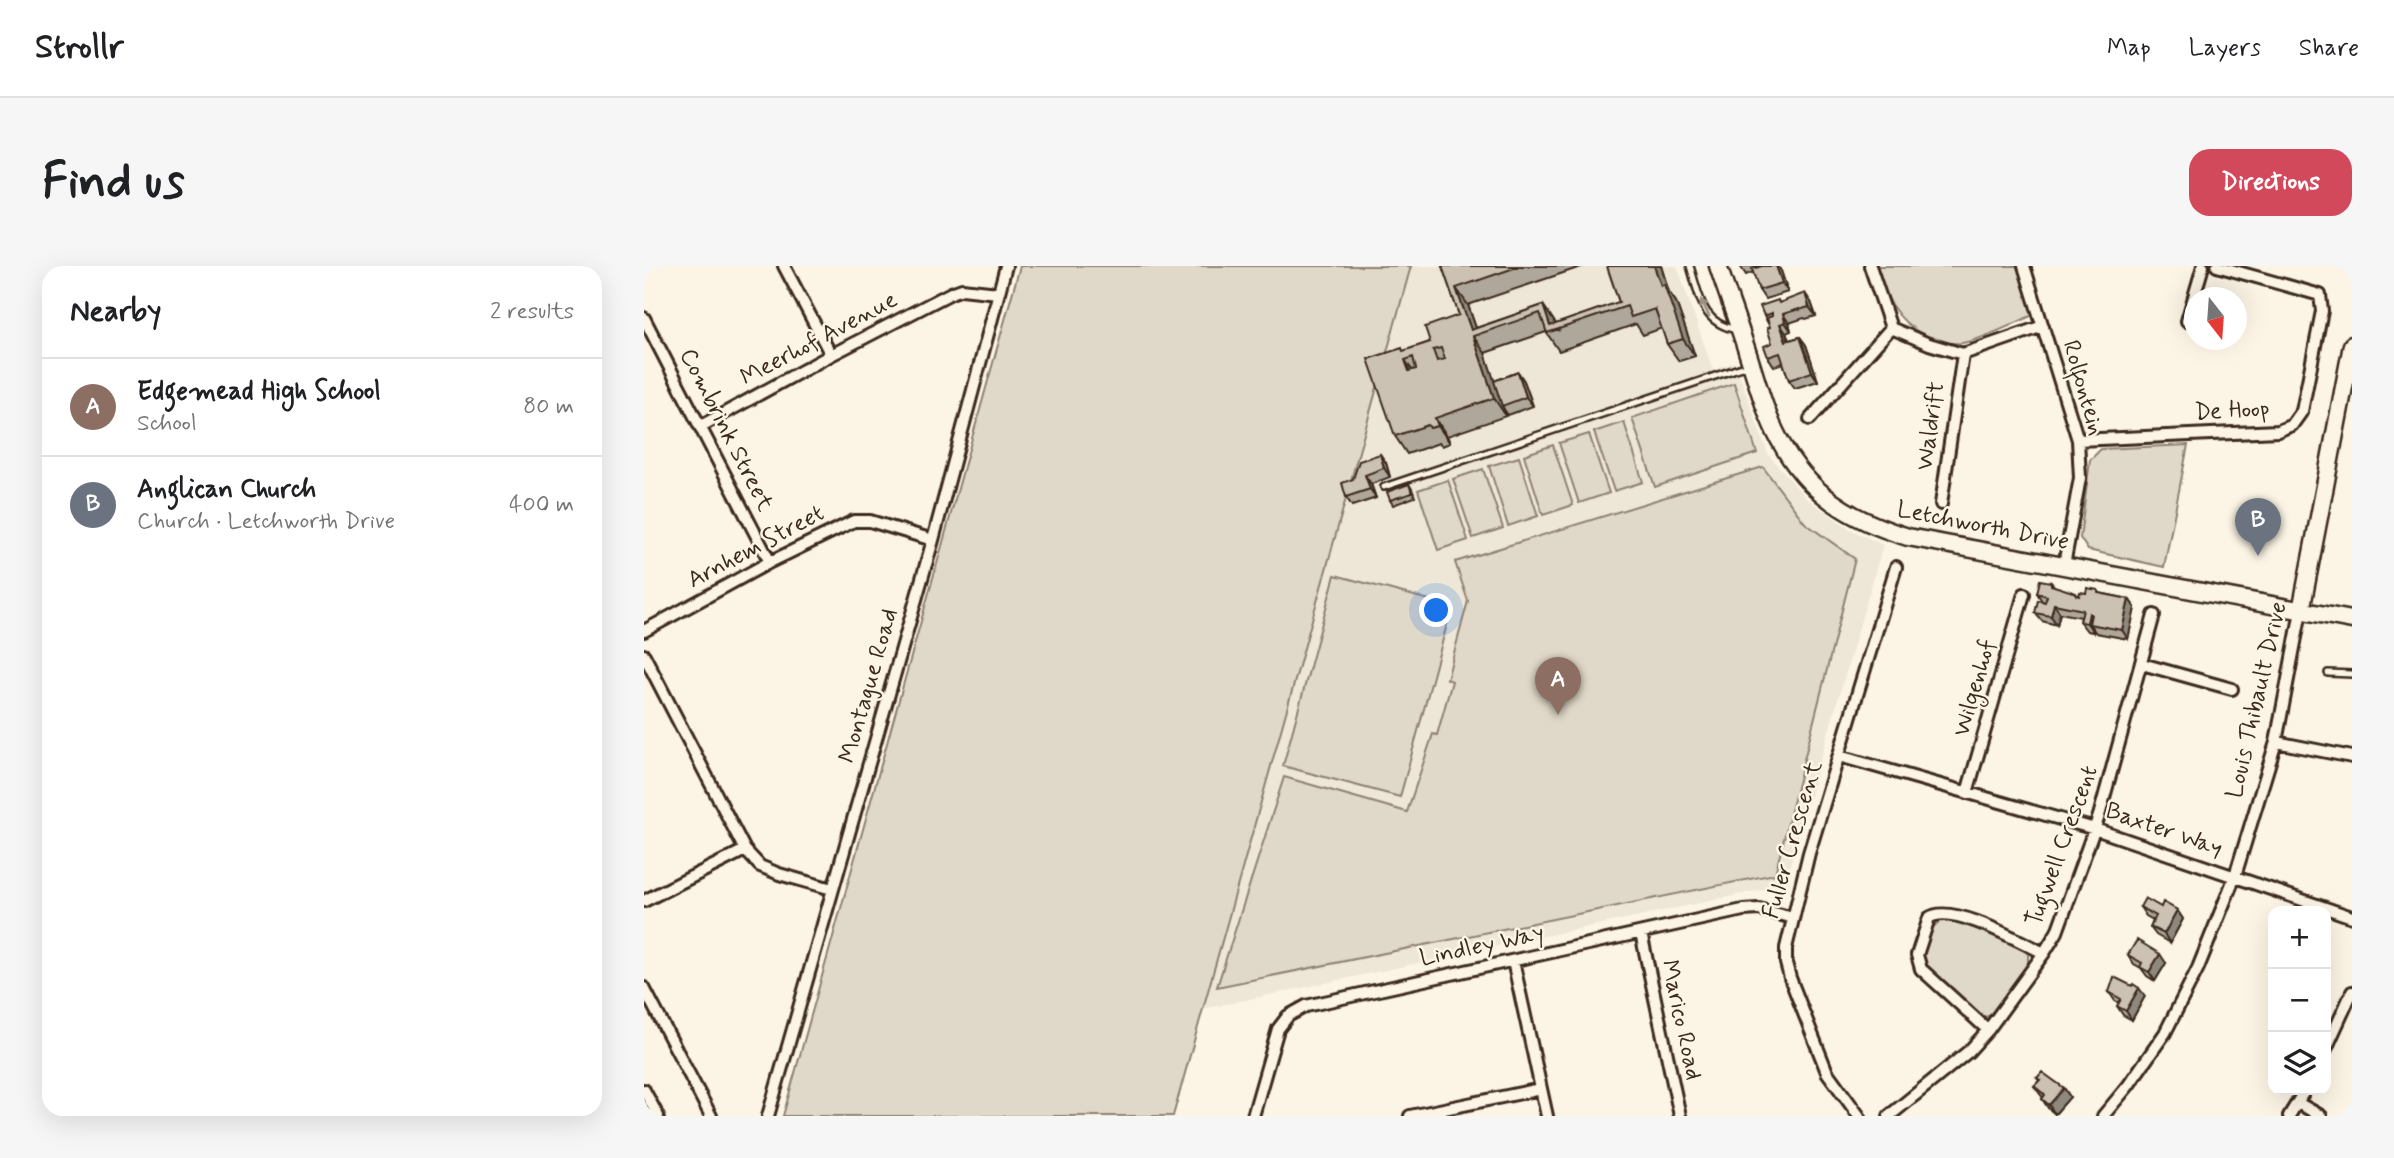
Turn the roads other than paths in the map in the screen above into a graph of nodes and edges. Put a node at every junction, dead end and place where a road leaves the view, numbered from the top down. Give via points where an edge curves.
1 (784, 266) edge
2 (1006, 266) edge
3 (1690, 266) edge
4 (1718, 266) edge
5 (1870, 266) edge
6 (2024, 266) edge
7 (2203, 266) edge
8 (2217, 266) edge
9 (2197, 287) edge
10 (998, 293) junction
11 (644, 318) edge
12 (2043, 326) junction
13 (1891, 328) junction
14 (1740, 331) junction
15 (2352, 345) edge
16 (1963, 354) junction
17 (831, 355) junction
18 (1751, 365) junction
19 (1810, 419) dead end
20 (2345, 420) edge
21 (701, 426) junction
22 (2078, 440) junction
23 (1384, 487) dead end
24 (1941, 504) dead end
25 (933, 540) junction
26 (770, 562) junction
27 (2064, 565) junction
28 (1896, 566) dead end
29 (2024, 594) dead end
30 (2301, 611) junction
31 (2154, 615) dead end
32 (2352, 620) edge
33 (644, 631) edge
34 (644, 655) edge
35 (2142, 664) junction
36 (2328, 673) dead end
37 (2352, 674) edge
38 (2232, 688) dead end
39 (2276, 742) junction
40 (1839, 757) junction
41 (2352, 757) edge
42 (1967, 793) junction
43 (2095, 829) junction
44 (745, 850) junction
45 (2235, 876) junction
46 (832, 889) junction
47 (644, 901) edge
48 (2352, 917) edge
49 (1793, 918) junction
50 (1641, 933) junction
51 (2044, 953) junction
52 (1513, 961) junction
53 (644, 988) edge
54 (2352, 992) edge
55 (1987, 1030) junction
56 (2331, 1038) edge
57 (1541, 1089) junction
58 (644, 1090) edge
59 (2302, 1095) edge
60 (2298, 1103) junction
61 (658, 1116) edge
62 (711, 1116) edge
63 (768, 1116) edge
64 (1252, 1116) edge
65 (1414, 1116) edge
66 (1547, 1116) edge
67 (1680, 1116) edge
68 (1858, 1116) edge
69 (1889, 1116) edge
70 (2103, 1116) edge
71 (2289, 1116) edge
72 (2321, 1116) edge

1 - 17 street
2 - 10 street, Montague Road
14 -> 3 lane via 1722,327 1705,311
4 - 14 street, Letchworth Drive
5 - 13 street
6 - 12 street, Rolfontein
7 - 9 street
8 - 22 street, De Hoop via 2320,295 2322,311 2302,411 2292,425 2278,431
10 - 17 street, Meerhof Avenue via 962,289 951,293
10 - 25 street, Montague Road
11 - 21 street, Combrink Street
12 - 16 street
12 - 22 street, Rolfontein
13 - 16 street
13 - 19 street
14 - 18 street, Letchworth Drive
15 - 20 street, Louis Thibault Drive
16 - 24 street, Waldrift
17 - 21 street, Meerhof Avenue
18 - 23 lane
18 - 27 street, Letchworth Drive via 1774,430 1788,454 1818,490 1847,512 1908,537
20 - 30 street, Louis Thibault Drive
21 - 26 street, Combrink Street
22 - 27 street, Rolfontein via 2080,478
25 - 26 street, Arnhem Street via 870,521 854,521
25 - 46 street, Montague Road
26 - 33 street, Arnhem Street
27 - 30 street, Letchworth Drive
28 - 40 street, Fuller Crescent
29 - 42 street, Wilgenhof
30 - 32 street, Letchworth Drive
30 - 39 street, Louis Thibault Drive
31 - 35 street, Tugwell Crescent
34 - 44 street
35 - 38 street
35 - 43 street, Tugwell Crescent
36 - 37 lane
39 - 41 street
39 - 45 street, Louis Thibault Drive
40 - 42 street, Baxter Way
40 - 49 street, Fuller Crescent
42 - 43 street, Baxter Way
43 - 45 street, Baxter Way
43 - 51 street, Tugwell Crescent via 2068,908
44 - 46 street via 760,866
44 - 47 street
45 - 48 street, Baxter Way
45 - 70 street, Louis Thibault Drive via 2198,968 2165,1033
46 - 63 street, Montague Road
49 - 50 street, Lindley Way via 1759,909
49 - 68 street, Fuller Crescent via 1786,948 1790,978 1827,1072
50 - 52 street, Lindley Way
50 - 67 street, Marico Road
51 - 55 street, Tugwell Crescent
51 - 55 street via 1983,924 1943,913 1929,918 1917,955 1921,968
52 - 57 street
52 - 64 street, Lindley Way via 1293,1012 1275,1036
53 - 62 street
54 - 56 street
55 - 69 street, Tugwell Crescent via 1969,1051
57 - 65 street
57 - 66 street
58 - 61 street
59 - 60 street
60 - 71 street
60 - 72 street

